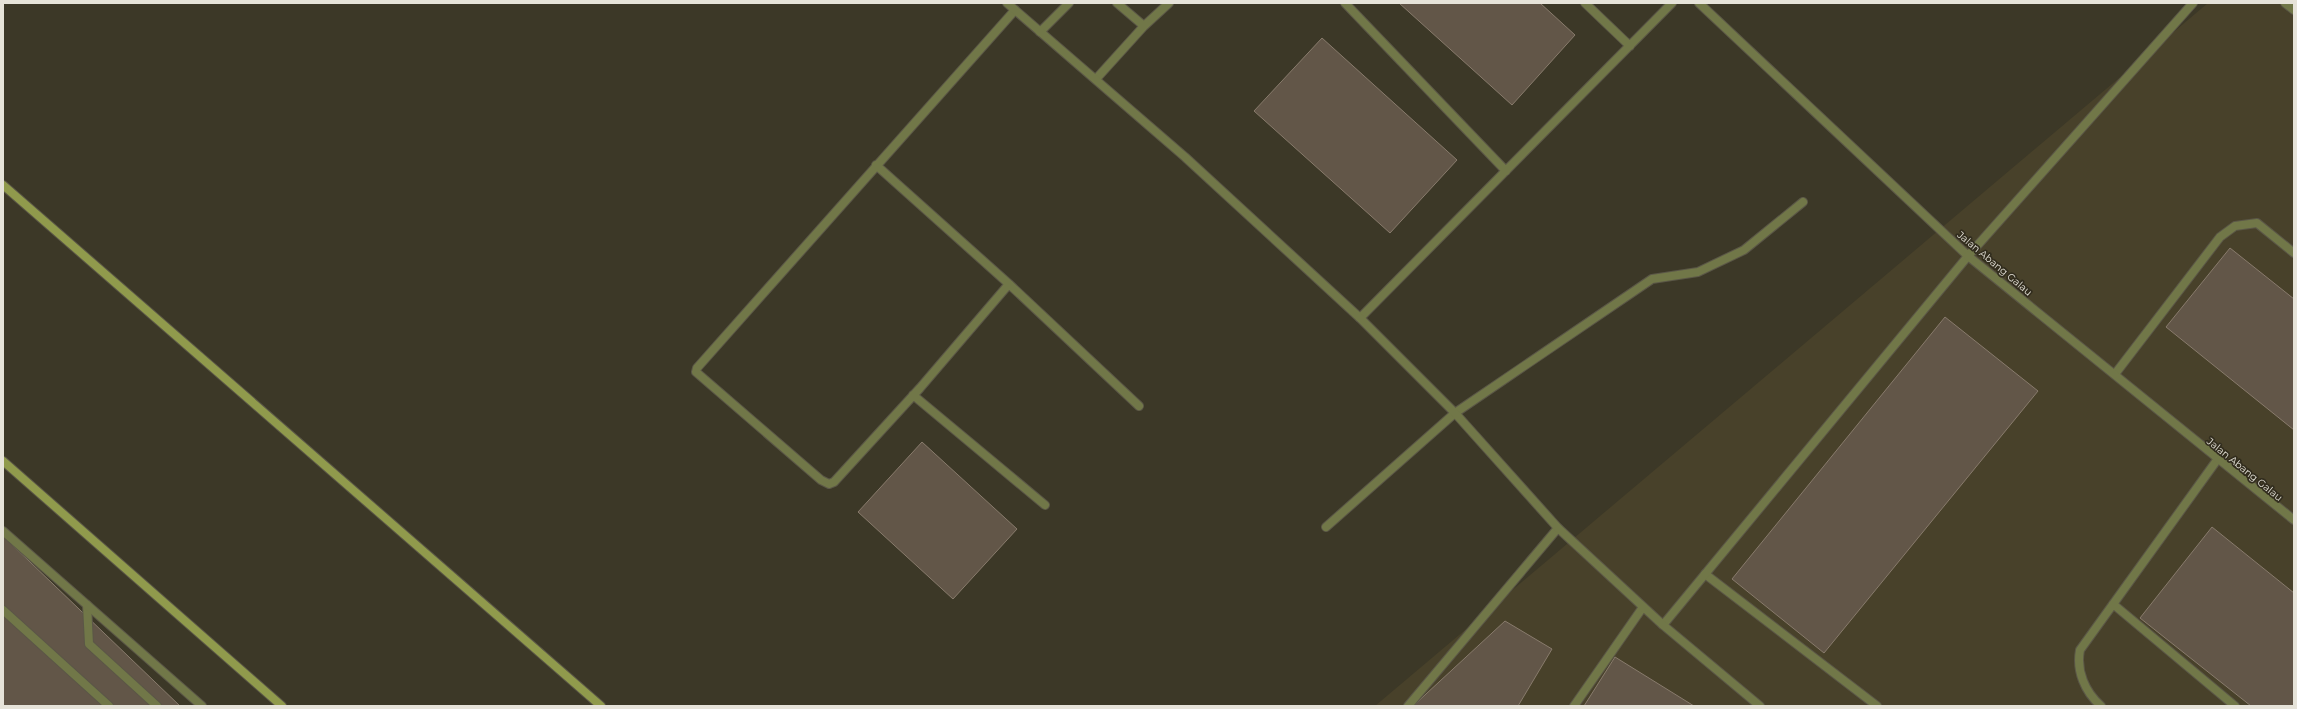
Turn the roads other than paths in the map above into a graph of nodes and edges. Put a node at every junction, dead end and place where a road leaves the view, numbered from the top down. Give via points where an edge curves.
1 (1007, 3) edge
2 (1069, 3) edge
3 (1117, 3) edge
4 (1169, 3) edge
5 (1345, 3) edge
6 (1585, 3) edge
7 (1672, 3) edge
8 (1699, 3) edge
9 (2193, 3) edge
10 (2285, 3) edge
11 (1015, 10) junction
12 (2294, 10) edge
13 (1144, 26) junction
14 (1040, 32) junction
15 (1630, 46) junction
16 (1096, 79) junction
17 (876, 165) junction
18 (1506, 171) junction
19 (3, 186) edge
20 (1803, 202) dead end
21 (2294, 253) edge
22 (1968, 256) junction
23 (1009, 284) junction
24 (1360, 318) junction
25 (2115, 374) junction
26 (913, 395) junction
27 (1139, 406) dead end
28 (1456, 413) junction
29 (2217, 460) junction
30 (3, 461) edge
31 (1045, 505) dead end
32 (2294, 520) edge
33 (1326, 527) dead end
34 (1558, 528) junction
35 (3, 531) edge
36 (1705, 574) junction
37 (2113, 604) junction
38 (87, 605) junction
39 (1644, 607) junction
40 (3, 610) edge
41 (1662, 625) junction
42 (109, 706) edge
43 (157, 706) edge
44 (202, 706) edge
45 (282, 706) edge
46 (601, 706) edge
47 (1408, 706) edge
48 (1574, 706) edge
49 (1760, 706) edge
50 (1876, 706) edge
51 (2101, 706) edge
52 (2234, 706) edge

1 - 11 street
2 - 14 street
3 - 13 street
4 - 13 street
5 - 18 street
6 - 15 street
7 - 15 street
8 - 22 street, Jalan Abang Galau
9 - 22 street
10 - 12 street
11 - 14 street
11 - 17 street
13 - 16 street
14 - 16 street
15 - 18 street
16 - 24 street
17 - 23 street
17 - 26 street via 696,372 821,480 829,484 834,482
18 - 24 street
19 - 46 main road
20 - 28 street via 1744,250 1698,272 1652,279
21 - 25 street via 2257,223 2235,226 2220,238
22 - 25 street, Jalan Abang Galau
22 - 36 street
23 - 26 street
23 - 27 street
24 - 28 street
25 - 29 street, Jalan Abang Galau
26 - 31 street
28 - 33 street
28 - 34 street
29 - 32 street, Jalan Abang Galau
29 - 37 street
30 - 45 main road
34 - 39 street
34 - 47 street
35 - 38 street
36 - 41 street
36 - 50 street
37 - 51 street via 2080,650 2078,664 2082,680 2092,699
37 - 52 street
38 - 43 street via 89,644
38 - 44 street
39 - 41 street
39 - 48 street
40 - 42 street
41 - 49 street

